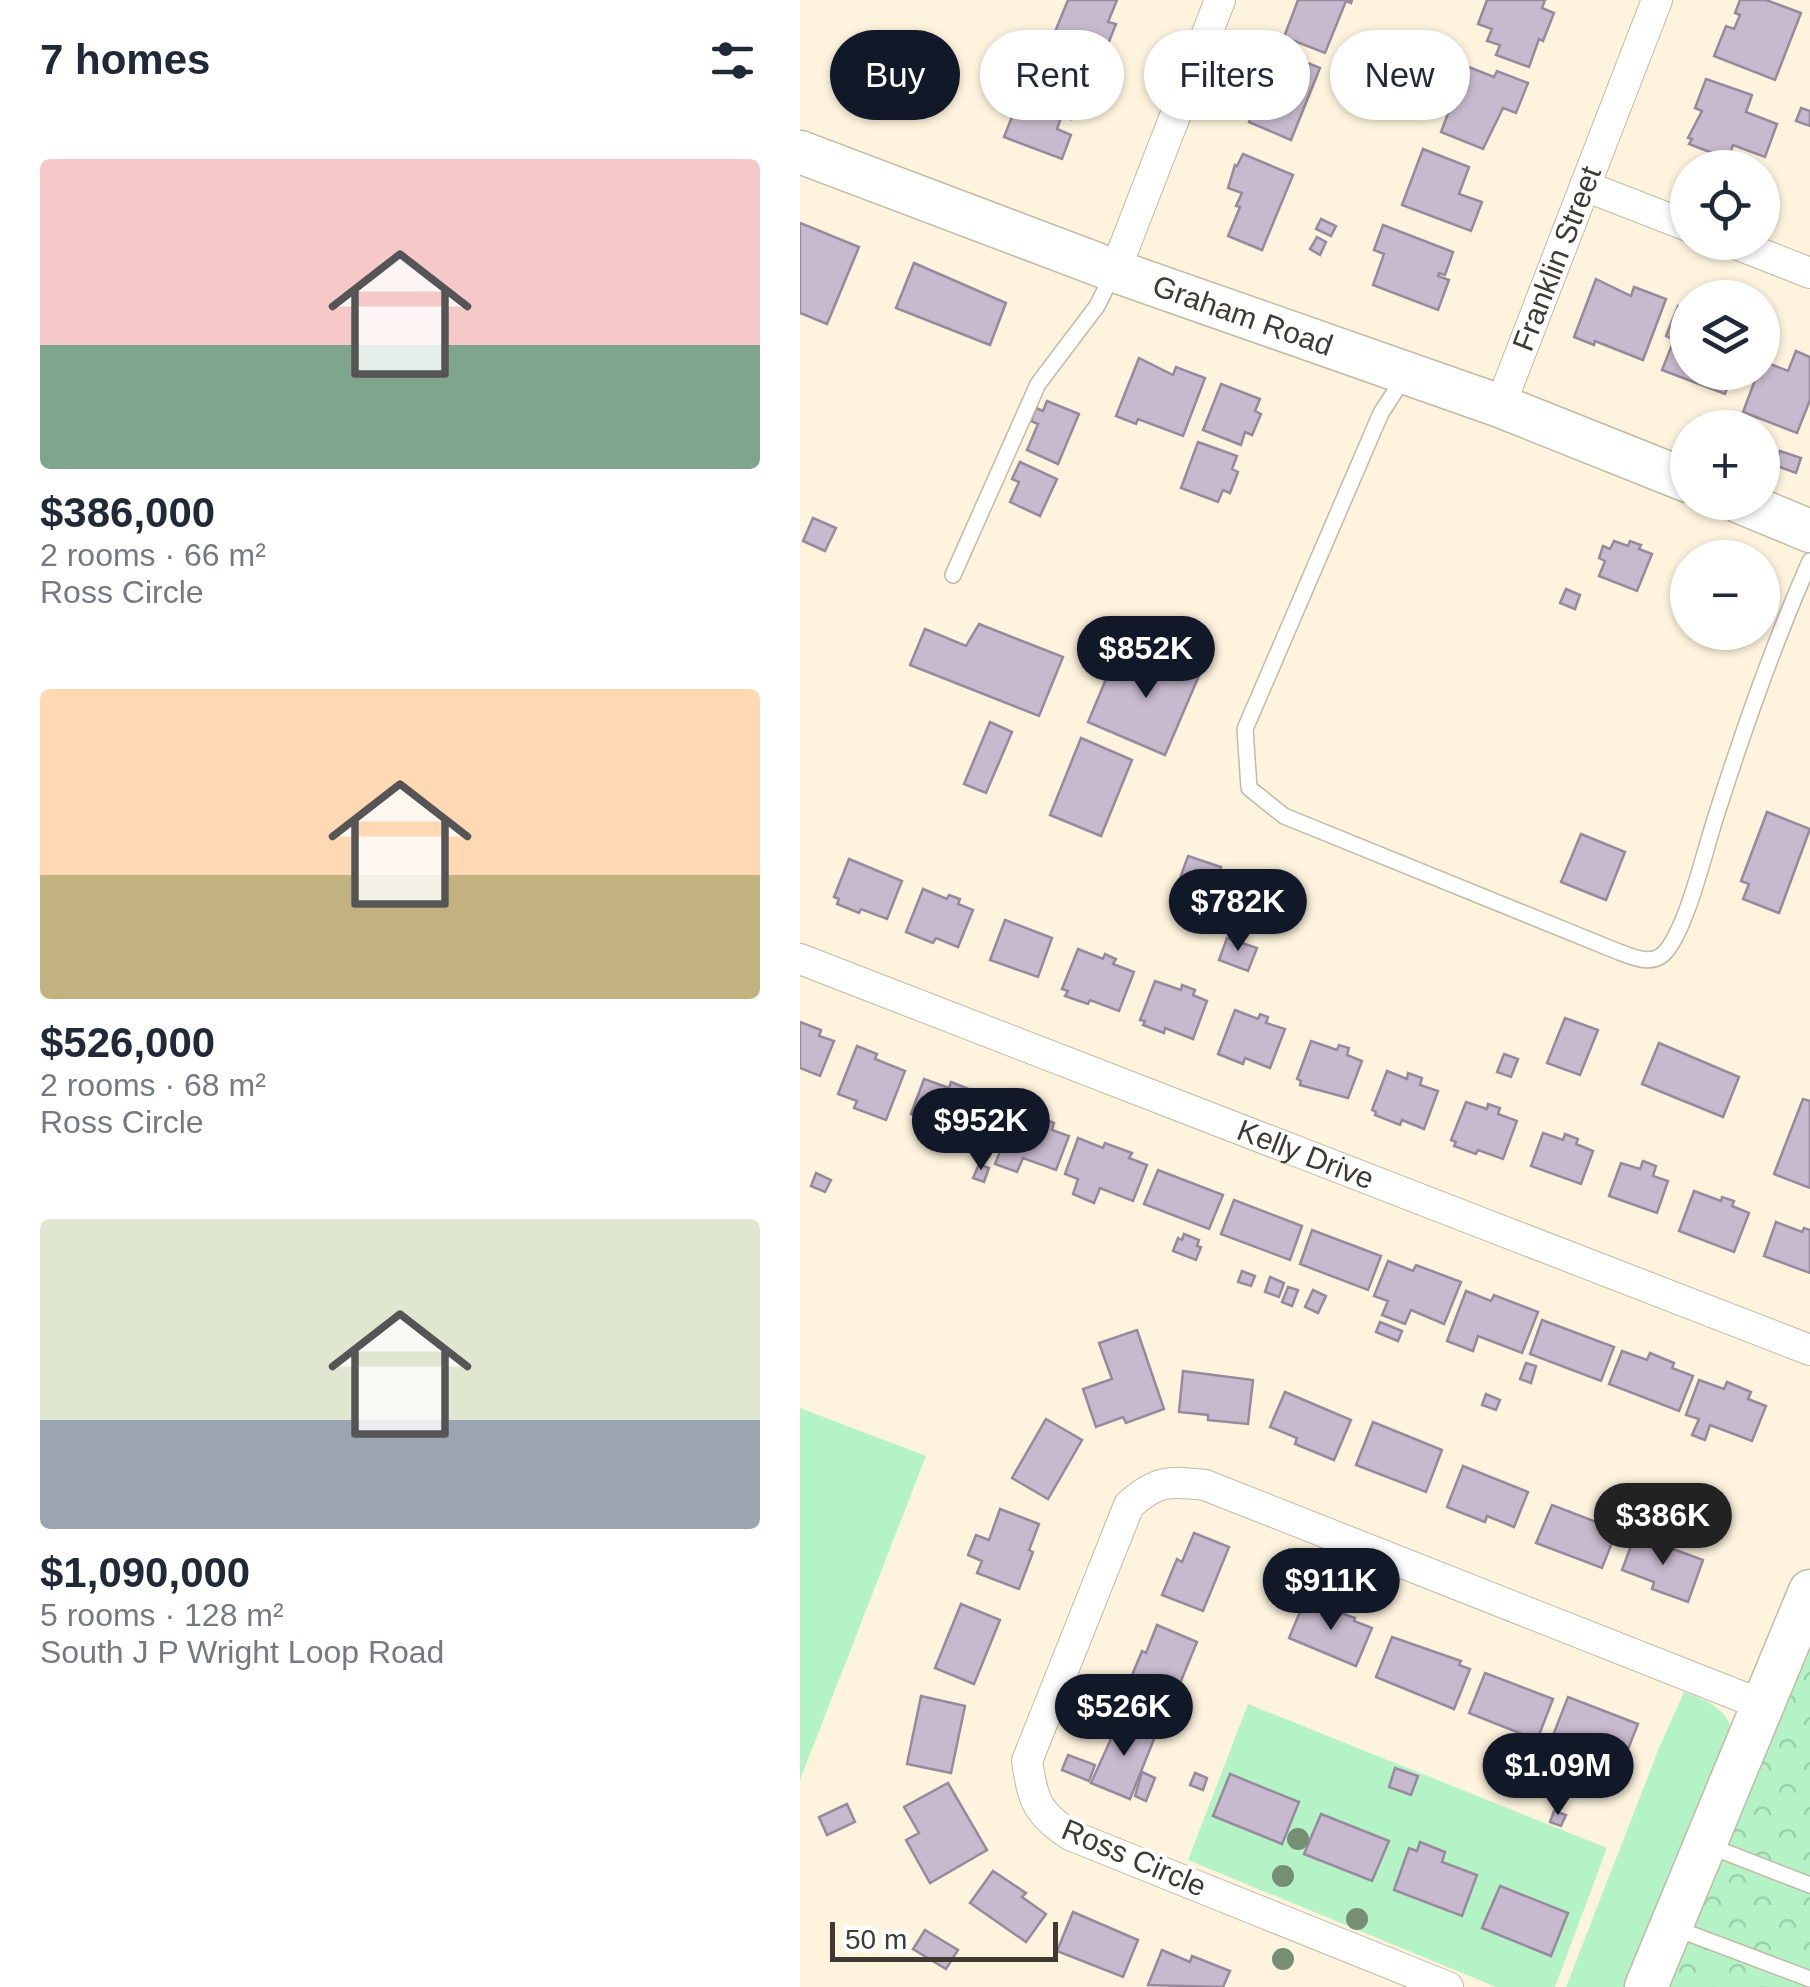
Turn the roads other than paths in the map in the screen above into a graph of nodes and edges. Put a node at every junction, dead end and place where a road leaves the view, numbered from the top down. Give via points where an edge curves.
1 (1220, 0) edge
2 (1657, 0) edge
3 (800, 152) edge
4 (1585, 186) junction
5 (1670, 219) edge
6 (1777, 260) edge
7 (1115, 270) junction
8 (1810, 273) edge
9 (1407, 373) junction
10 (1500, 406) junction
11 (1670, 474) edge
12 (1780, 518) edge
13 (1810, 530) edge
14 (1810, 562) edge
15 (954, 575) dead end
16 (800, 959) edge
17 (1810, 1350) edge
18 (1810, 1593) edge
19 (1764, 1706) junction
20 (1707, 1844) junction
21 (1810, 1885) edge
22 (1672, 1926) junction
23 (1810, 1979) edge
24 (1448, 1987) edge
25 (1646, 1987) edge

1 - 7 street
2 - 4 street, Franklin Street
3 - 7 main road, Graham Road
4 - 5 street
4 - 10 street, Franklin Street
6 - 8 street
7 - 9 main road, Graham Road
7 - 15 lane via 1038,384
9 - 10 main road, Graham Road
9 - 14 lane via 1381,413 1245,729 1250,788 1284,816 1618,952 1656,959 1683,918 1746,724
10 - 11 main road, Graham Road
12 - 13 main road
16 - 17 street, Kelly Drive
18 - 19 main road
19 - 20 main road
19 - 24 street, Ross Circle via 1205,1485 1170,1481 1148,1488 1129,1505 1027,1762 1038,1808 1070,1835
20 - 21 lane
20 - 22 main road
22 - 23 lane
22 - 25 main road

